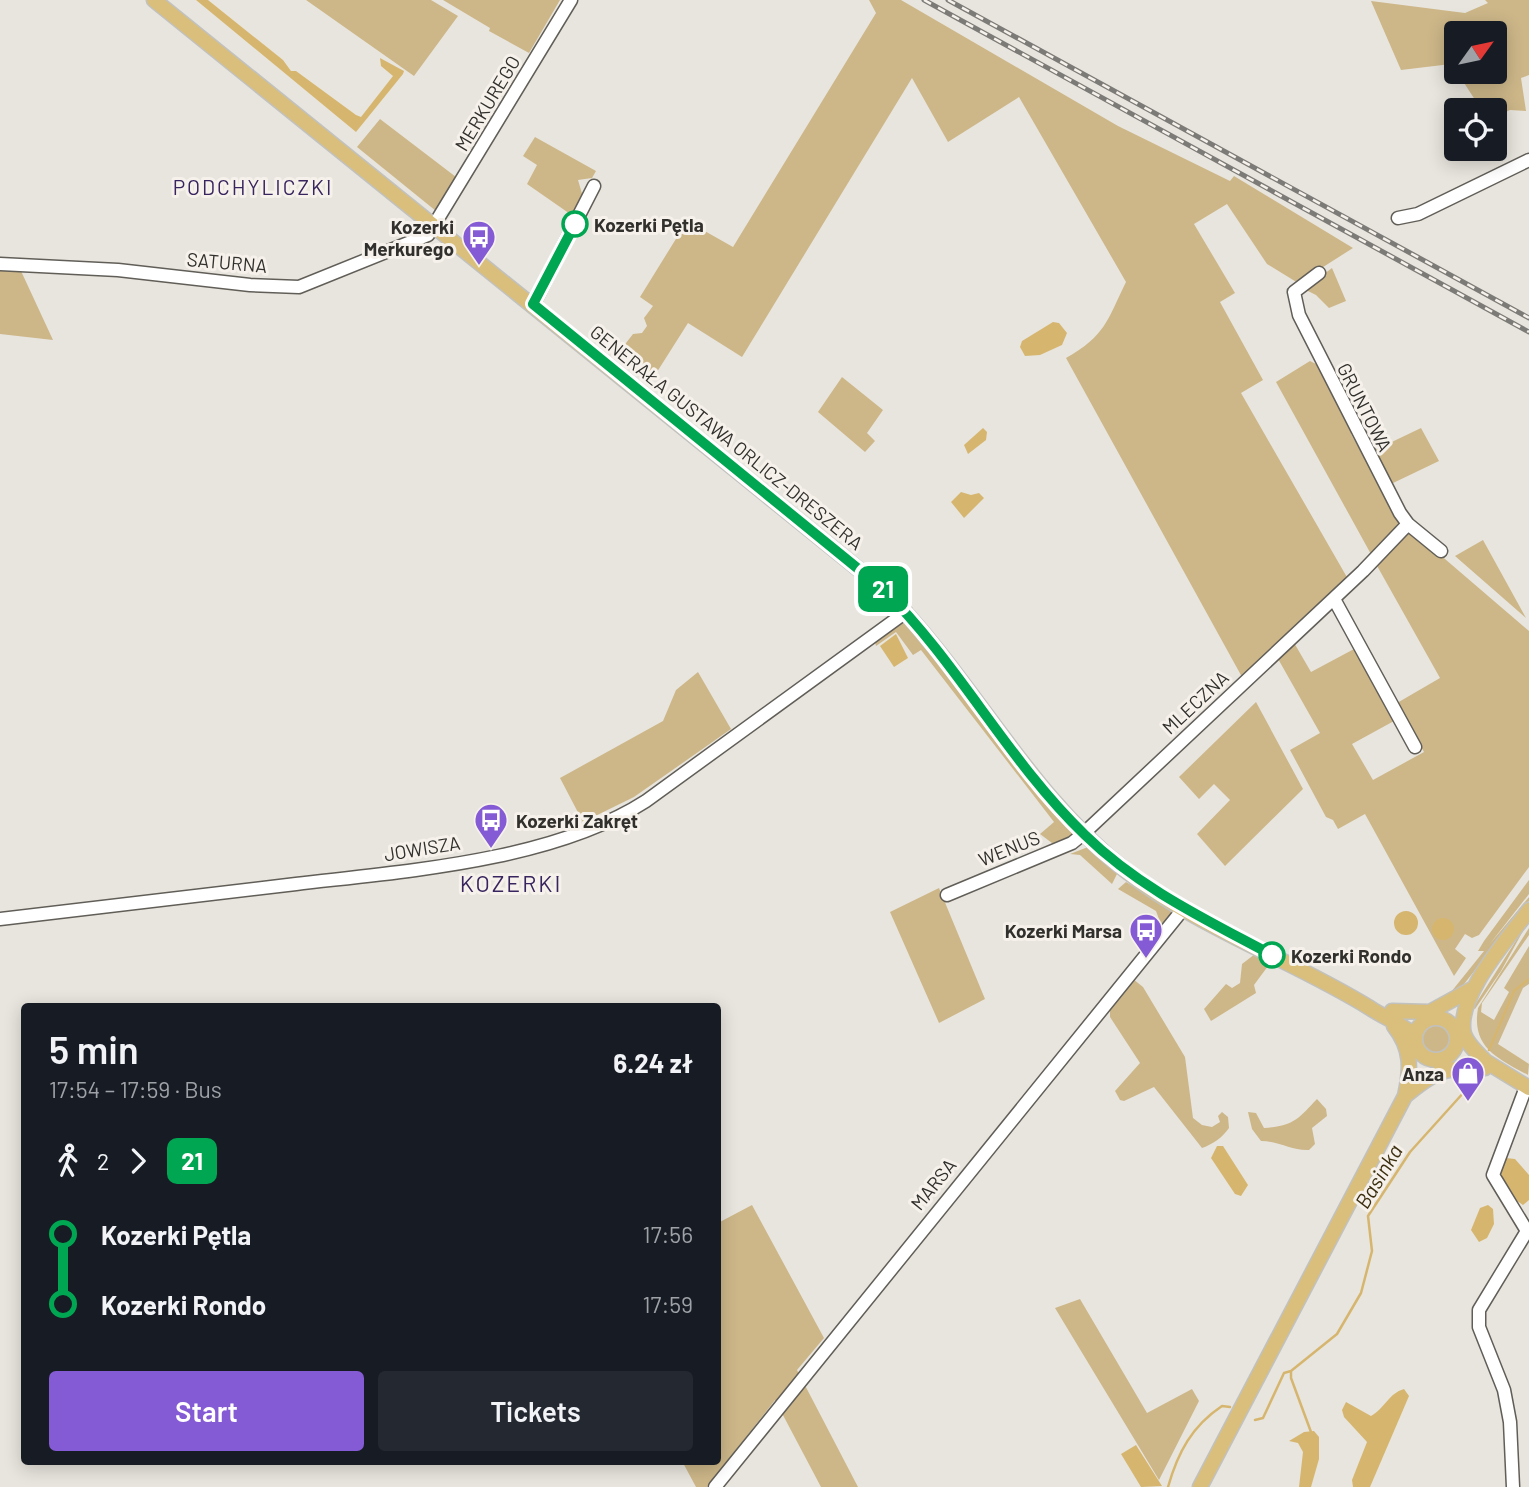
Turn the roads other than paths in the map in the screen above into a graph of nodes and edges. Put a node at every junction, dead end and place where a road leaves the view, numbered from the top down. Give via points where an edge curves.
1 (154, 0) edge
2 (571, 0) edge
3 (1529, 160) edge
4 (594, 186) dead end
5 (1398, 218) dead end
6 (435, 226) junction
7 (0, 264) edge
8 (1319, 273) dead end
9 (533, 304) junction
10 (1408, 524) junction
11 (1441, 551) dead end
12 (1334, 599) junction
13 (906, 612) junction
14 (1415, 747) dead end
15 (1083, 834) junction
16 (947, 895) dead end
17 (1184, 908) junction
18 (1529, 910) edge
19 (0, 919) edge
20 (1468, 996) junction
21 (1389, 1014) junction
22 (1440, 1018) junction
23 (1418, 1030) junction
24 (1457, 1035) junction
25 (1419, 1051) junction
26 (1445, 1057) junction
27 (1486, 1066) junction
28 (1527, 1088) edge
29 (1408, 1091) junction
30 (1528, 1233) edge
31 (715, 1487) edge
32 (1200, 1487) edge
33 (1513, 1487) edge

1 - 6 main road, GENERAŁA GUSTAWA ORLICZ-DRESZERA
2 - 6 street, MERKUREGO
3 - 5 street via 1418,214
4 - 9 street
6 - 7 street, SATURNA via 428,235 299,287
6 - 9 main road, GENERAŁA GUSTAWA ORLICZ-DRESZERA
8 - 10 street, GRUNTOWA via 1294,292 1299,315 1384,486
9 - 13 main road, GENERAŁA GUSTAWA ORLICZ-DRESZERA via 846,557
10 - 11 street, GRUNTOWA
10 - 12 street, MLECZNA
12 - 14 street
12 - 15 street, MLECZNA
13 - 15 main road, GENERAŁA GUSTAWA ORLICZ-DRESZERA
13 - 19 street, JOWISZA via 646,801 585,833 425,868
15 - 16 street, WENUS via 1072,843
15 - 17 main road, GENERAŁA GUSTAWA ORLICZ-DRESZERA via 1127,872
17 - 21 main road, GENERAŁA GUSTAWA ORLICZ-DRESZERA
17 - 31 street, MARSA
18 - 20 main road
20 - 21 main road via 1430,1012
20 - 22 main road
20 - 24 main road via 1455,1024
20 - 27 main road via 1465,1037
21 - 23 main road, GENERAŁA GUSTAWA ORLICZ-DRESZERA
21 - 29 main road via 1408,1048
22 - 23 main road
22 - 24 main road via 1450,1022
23 - 25 main road
24 - 26 main road
24 - 27 main road
25 - 26 main road via 1428,1058
25 - 29 main road
26 - 27 main road
26 - 29 main road
27 - 28 main road
27 - 29 main road via 1448,1068
28 - 30 street via 1493,1175
29 - 32 main road
30 - 33 street via 1479,1310 1479,1327 1504,1390

